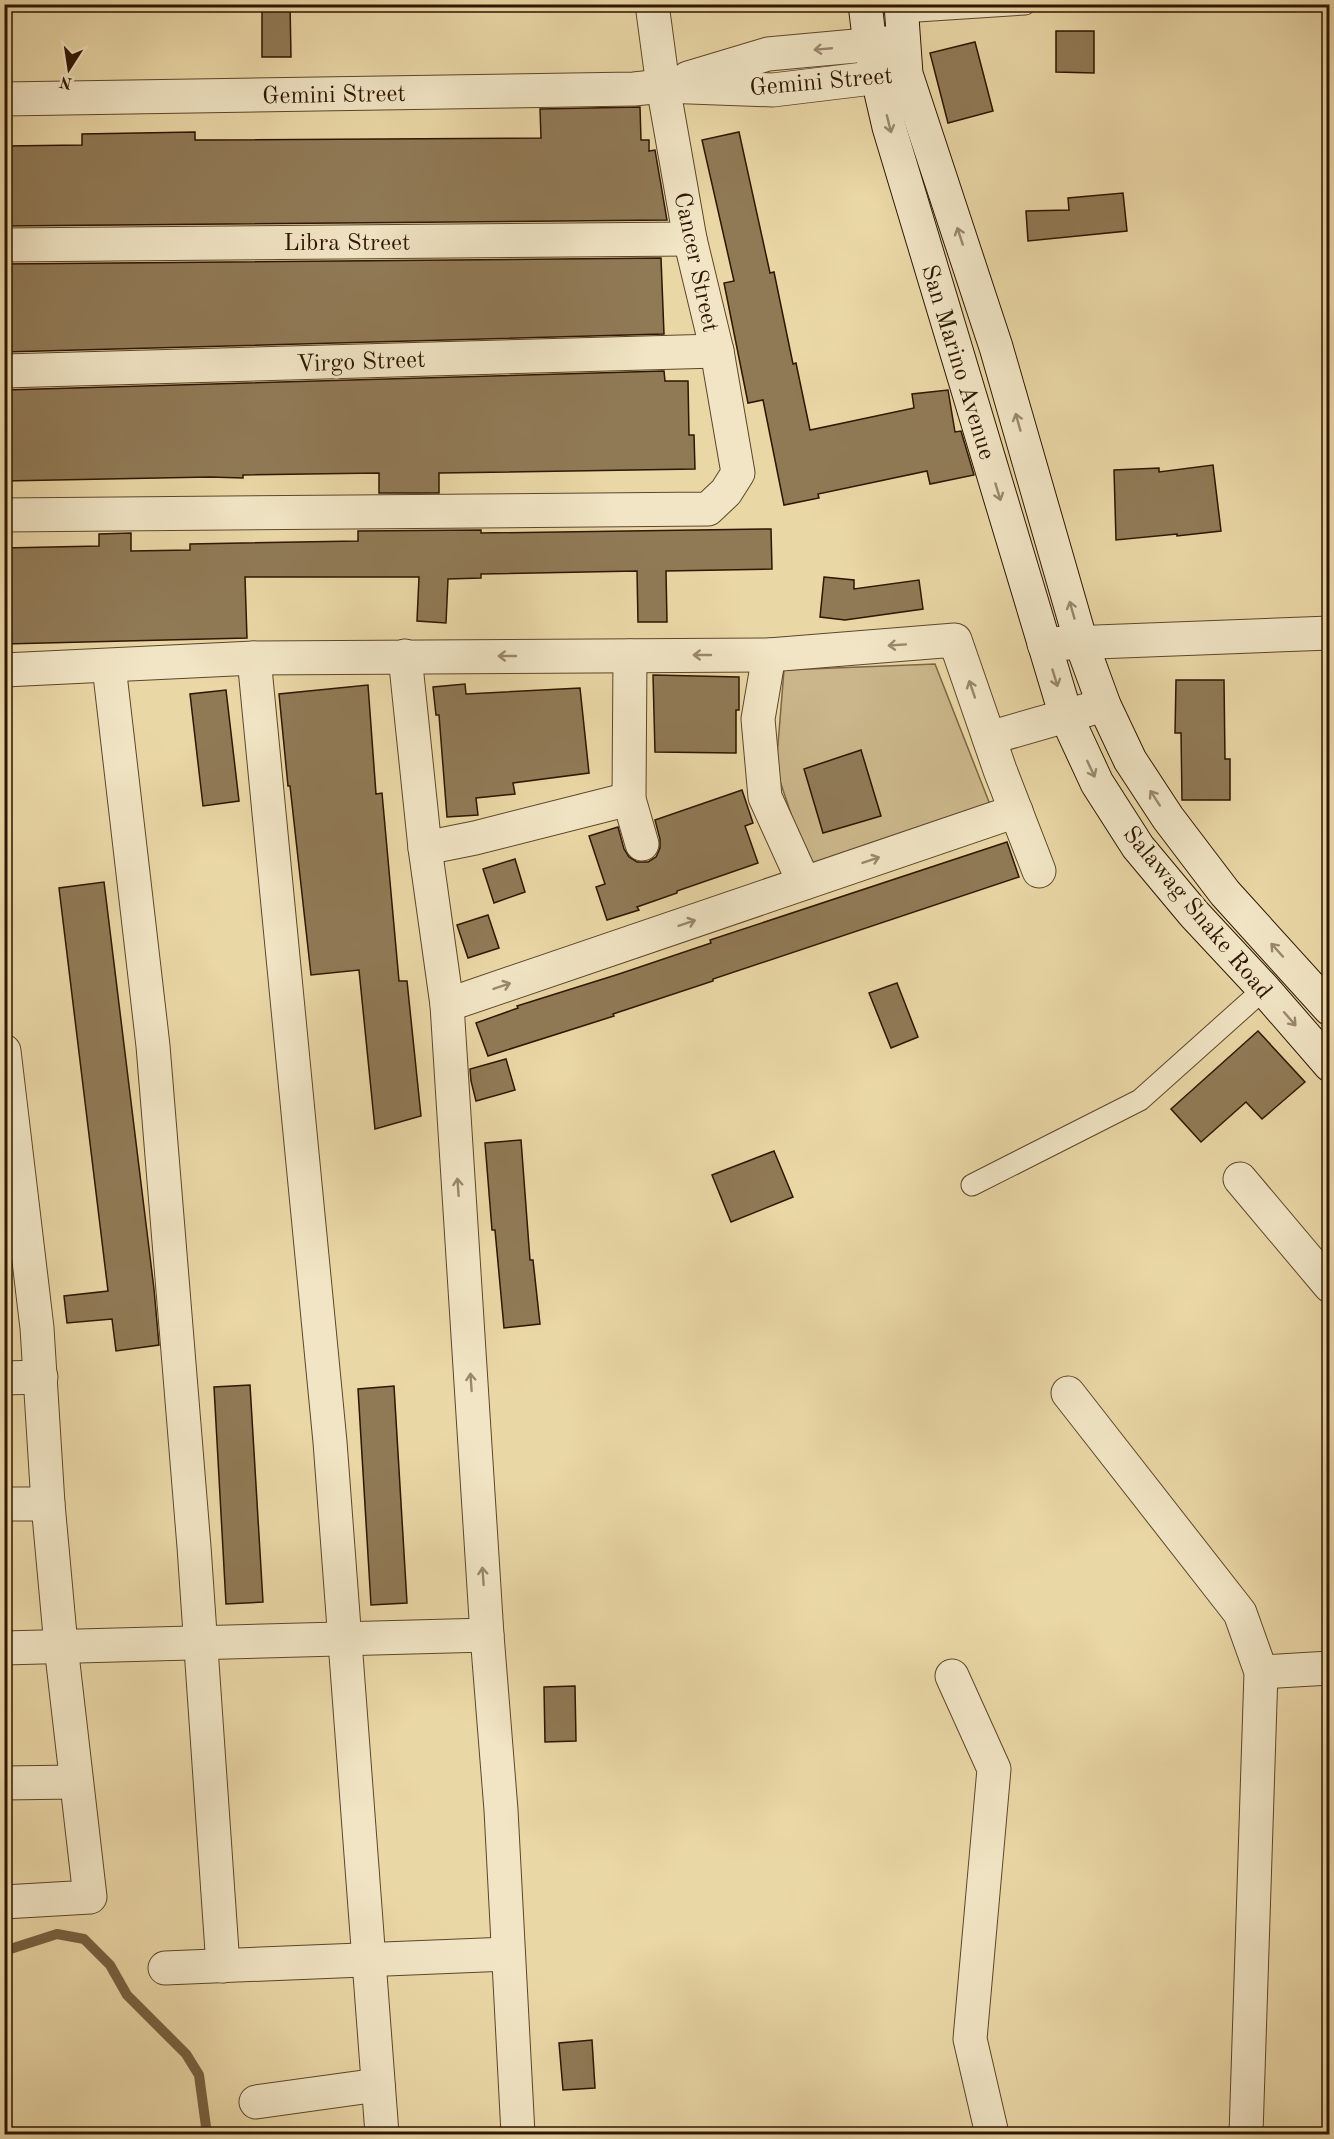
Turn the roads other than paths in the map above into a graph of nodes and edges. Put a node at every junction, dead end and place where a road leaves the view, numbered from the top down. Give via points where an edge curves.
1 (652, 4) edge
2 (865, 4) edge
3 (1024, 4) edge
4 (902, 19) edge
5 (870, 45) junction
6 (892, 75) junction
7 (663, 86) junction
8 (4, 99) edge
9 (690, 239) junction
10 (4, 245) edge
11 (996, 347) junction
12 (717, 351) junction
13 (961, 367) junction
14 (4, 371) edge
15 (4, 515) edge
16 (1329, 633) edge
17 (1081, 642) junction
18 (1044, 644) junction
19 (769, 655) junction
20 (405, 656) junction
21 (630, 656) junction
22 (254, 658) junction
23 (109, 666) junction
24 (4, 670) edge
25 (1104, 705) junction
26 (1066, 716) junction
27 (989, 738) junction
28 (629, 799) junction
29 (1016, 811) junction
30 (642, 844) dead end
31 (425, 848) junction
32 (1039, 871) dead end
33 (804, 883) junction
34 (1264, 990) junction
35 (447, 1005) junction
36 (1329, 1009) edge
37 (1329, 1065) edge
38 (6, 1071) edge
39 (1240, 1179) dead end
40 (972, 1185) dead end
41 (14, 1223) edge
42 (1329, 1286) edge
43 (40, 1377) junction
44 (4, 1378) edge
45 (1068, 1393) dead end
46 (4, 1504) edge
47 (48, 1504) junction
48 (487, 1635) junction
49 (345, 1638) junction
50 (201, 1642) junction
51 (61, 1646) junction
52 (4, 1648) edge
53 (1329, 1668) edge
54 (1261, 1672) junction
55 (952, 1676) dead end
56 (76, 1782) junction
57 (4, 1783) edge
58 (4, 1902) edge
59 (508, 1954) junction
60 (369, 1959) junction
61 (223, 1966) junction
62 (165, 1968) dead end
63 (378, 2085) junction
64 (256, 2102) dead end
65 (381, 2134) edge
66 (518, 2134) edge
67 (992, 2134) edge
68 (1246, 2134) edge

1 - 7 street, Cancer Street
2 - 5 street, San Marino Avenue
3 - 4 lane
4 - 5 street, Gemini Street
4 - 6 street, San Marino Avenue
5 - 6 street, San Marino Avenue
5 -> 7 street, Gemini Street via 768,54
6 - 7 street, Gemini Street via 773,90
11 -> 6 street, San Marino Avenue
6 -> 13 street, San Marino Avenue via 889,127
7 - 8 street, Gemini Street
7 - 9 street, Cancer Street
9 - 10 street, Libra Street
9 - 12 street, Cancer Street
11 - 13 street
17 -> 11 street, San Marino Avenue
12 - 14 street, Virgo Street
12 - 15 street, Cancer Street via 738,473 708,509
13 -> 18 street, San Marino Avenue
16 - 17 street
17 - 18 street
17 - 25 street, San Marino Avenue
18 -> 26 street, San Marino Avenue
19 -> 21 street
27 -> 19 street via 955,640
19 - 33 street via 758,719 765,797
21 -> 20 street
20 - 22 street
20 - 31 street
21 - 28 street
22 - 23 street
22 - 49 street via 330,1443
23 - 24 street
23 - 50 street via 153,1046
25 - 26 street
36 -> 25 street, Salawag Snake Road via 1225,893 1168,818 1130,760
26 - 27 street
26 -> 34 street, Salawag Snake Road via 1097,783 1138,847
27 - 29 street
28 - 30 street
28 - 31 street
29 - 32 street
33 -> 29 street
31 - 35 street
35 -> 33 street
34 -> 37 street, Salawag Snake Road
34 - 40 lane via 1140,1100
48 -> 35 street
38 - 41 street
39 - 42 street
41 - 43 street via 37,1328
43 - 44 street
43 - 47 street
45 - 54 street via 1240,1613
46 - 47 street
47 - 51 street
48 - 49 street
48 - 59 street
49 - 50 street
49 - 60 street
50 - 51 street
50 - 61 street
51 - 52 street
51 - 56 street
53 - 54 street
54 - 68 street
55 - 67 street via 994,1769 970,2039
56 - 57 street
56 - 58 street via 90,1898
59 - 60 street
59 - 66 street
60 - 61 street
60 - 63 street
61 - 62 street
63 - 64 street
63 - 65 street

